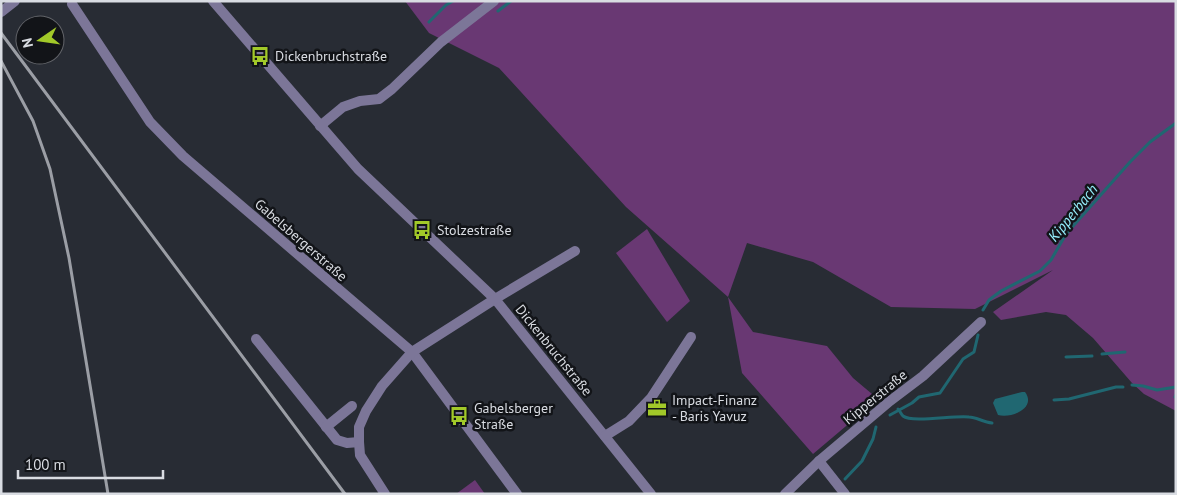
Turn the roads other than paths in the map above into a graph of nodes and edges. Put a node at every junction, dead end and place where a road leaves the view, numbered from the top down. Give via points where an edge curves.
1 (15, 1) edge
2 (213, 1) edge
3 (494, 1) edge
4 (72, 4) dead end
5 (1, 12) edge
6 (320, 126) junction
7 (575, 251) dead end
8 (495, 299) junction
9 (981, 322) dead end
10 (691, 337) dead end
11 (256, 339) dead end
12 (412, 352) junction
13 (352, 406) dead end
14 (326, 427) junction
15 (605, 436) junction
16 (359, 442) junction
17 (819, 460) junction
18 (385, 494) edge
19 (516, 494) edge
20 (651, 494) edge
21 (785, 494) edge
22 (845, 494) edge

1 - 5 street
2 - 6 street, Dickenbruchstraße
3 - 6 street via 441,42 379,99 343,107
4 - 12 street, Gabelsbergerstraße via 150,122 183,156
6 - 8 street, Dickenbruchstraße via 358,169
7 - 8 street
8 - 12 street
8 - 15 street, Dickenbruchstraße
9 - 17 street, Kipperstraße via 923,376
10 - 15 street via 651,398 628,421
11 - 14 street
12 - 16 street via 382,386 366,411 360,426
12 - 19 street, Gabelsbergerstraße
13 - 14 street
14 - 16 street via 336,440
15 - 20 street, Dickenbruchstraße
16 - 18 street via 360,454
17 - 21 street, Kipperstraße
17 - 22 street

